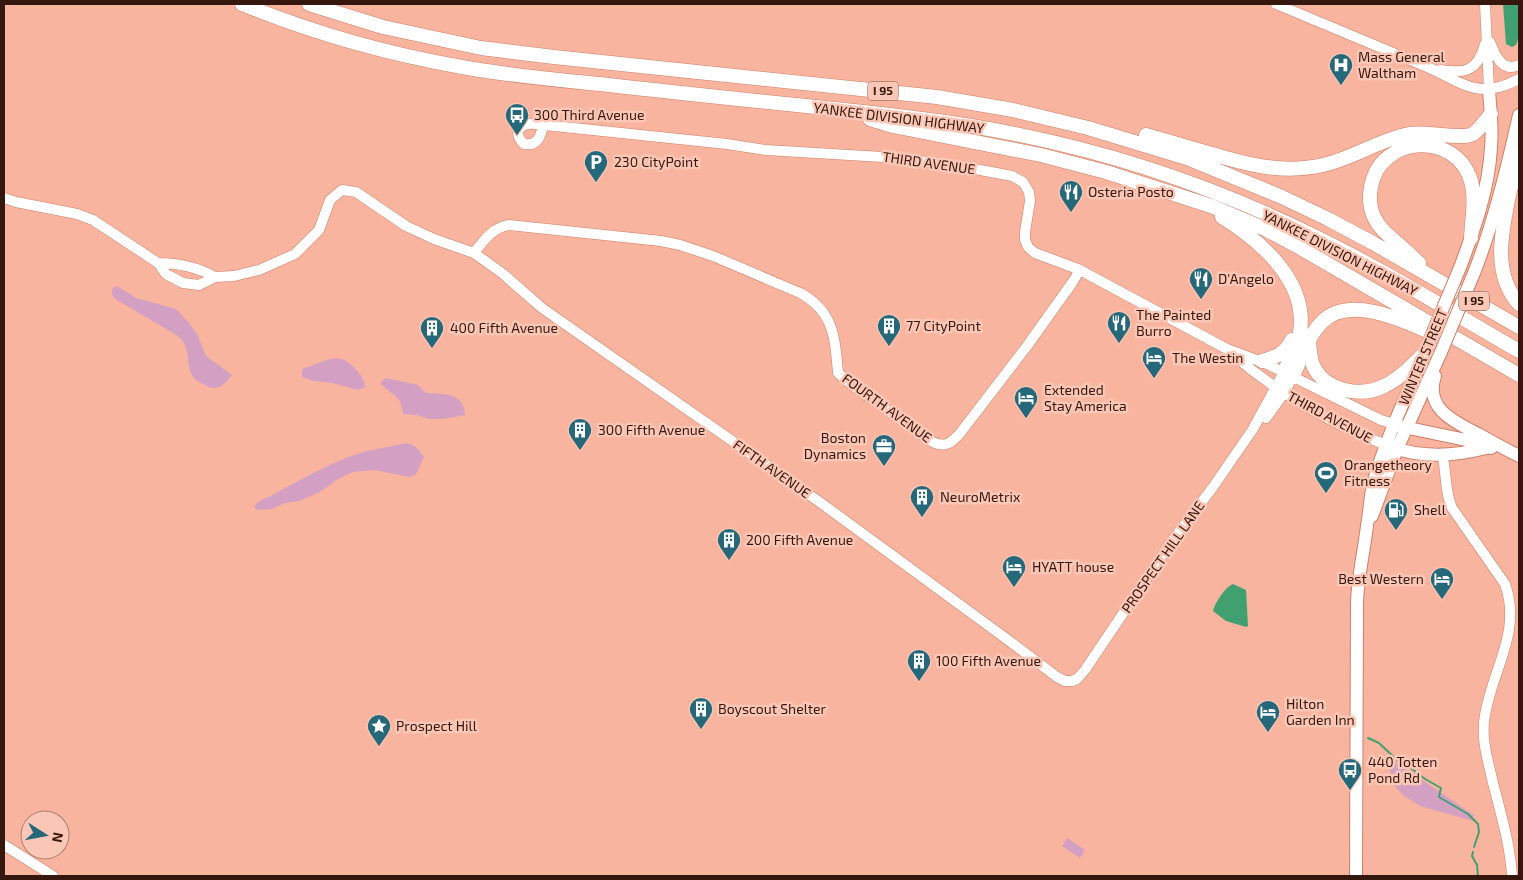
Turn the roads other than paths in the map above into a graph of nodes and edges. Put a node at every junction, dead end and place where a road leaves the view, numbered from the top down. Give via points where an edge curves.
1 (242, 4) edge
2 (309, 4) edge
3 (1276, 4) edge
4 (1485, 4) edge
5 (1487, 31) junction
6 (1519, 65) edge
7 (1430, 68) junction
8 (1519, 79) edge
9 (1489, 89) junction
10 (841, 109) junction
11 (1490, 114) junction
12 (1519, 115) edge
13 (543, 125) dead end
14 (1098, 130) junction
15 (1519, 147) edge
16 (4, 198) edge
17 (1188, 199) junction
18 (1471, 238) junction
19 (474, 254) junction
20 (158, 263) junction
21 (1080, 270) junction
22 (1430, 275) junction
23 (215, 277) junction
24 (1292, 285) junction
25 (1519, 304) edge
26 (1519, 327) edge
27 (1309, 342) junction
28 (1426, 349) junction
29 (1227, 350) junction
30 (1519, 351) edge
31 (1443, 352) junction
32 (1262, 361) junction
33 (1288, 374) junction
34 (1519, 376) edge
35 (1280, 390) junction
36 (1394, 424) junction
37 (1407, 428) junction
38 (1392, 447) junction
39 (1486, 448) junction
40 (1442, 454) junction
41 (1519, 457) edge
42 (1070, 681) joint
43 (4, 845) edge
44 (53, 876) edge
45 (1356, 876) edge
46 (1512, 876) edge

1 - 10 highway, YANKEE DIVISION HIGHWAY / I 95 via 350,41 461,67
2 - 14 highway, YANKEE DIVISION HIGHWAY / I 95 via 383,27 481,48 937,97 1013,110
3 - 7 street
4 - 5 street, WINTER STREET
5 - 6 street via 1501,64 1509,68
5 - 7 street via 1481,55 1472,68 1456,72
5 - 9 street, WINTER STREET
7 - 9 street via 1467,86
8 - 9 street
9 - 11 main road, WINTER STREET
10 - 17 highway via 893,126 1065,161
10 - 30 highway, YANKEE DIVISION HIGHWAY / I 95 via 1032,137 1176,178 1315,236
11 - 14 highway via 1468,136 1406,135 1335,162 1295,169 1243,163 1143,134
11 - 18 main road, WINTER STREET via 1492,141 1488,172
12 - 31 main road, WINTER STREET, bridge via 1492,220
13 - 21 street, THIRD AVENUE via 771,151 899,158 1008,175 1021,180 1029,192 1025,234 1028,247 1037,254
14 - 22 highway, YANKEE DIVISION HIGHWAY / I 95 via 1179,156 1266,190 1328,219
15 - 25 highway via 1504,223 1501,261 1505,281
16 - 20 street, FIFTH AVENUE via 93,220
17 - 24 highway via 1221,216 1252,239 1275,260
17 - 34 highway via 1224,211 1286,240
18 - 22 highway via 1472,190 1469,177 1458,160 1442,149 1423,145 1404,148 1388,157 1372,183 1372,213 1383,230
18 - 28 main road, WINTER STREET, bridge
19 - 21 street, FOURTH AVENUE via 490,234 502,226 514,226 661,241 724,261 800,293 819,306 835,340 838,372 929,440 941,445 951,442 962,432
19 - 23 street, FIFTH AVENUE via 406,226 356,192 342,190 330,200 319,230 295,254 259,270
19 - 42 street, FIFTH AVENUE via 502,273 542,308 821,503 1056,677
20 - 23 street via 199,269
20 - 23 street, FIFTH AVENUE via 166,274 183,283 199,285
21 - 29 street, THIRD AVENUE
22 - 26 highway, YANKEE DIVISION HIGHWAY / I 95
24 - 32 highway via 1295,320 1292,341 1282,354
24 - 33 highway via 1300,309 1300,330
27 - 28 highway via 1312,362 1320,376 1336,387 1355,392 1386,385
27 - 33 highway
27 - 34 highway via 1318,326 1331,314 1347,309 1366,311 1423,329
28 - 36 main road, WINTER STREET
29 - 32 street, THIRD AVENUE
29 - 35 street, THIRD AVENUE
31 - 37 main road, WINTER STREET
31 - 41 main road via 1432,387 1440,410 1454,422
32 - 33 street, THIRD AVENUE
33 - 35 street, PROSPECT HILL LANE
33 - 36 street, THIRD AVENUE
35 - 38 street, THIRD AVENUE via 1304,406
35 - 42 street, PROSPECT HILL LANE via 1266,417 1253,429 1169,545 1085,670 1077,679
36 - 37 main road
36 - 38 main road, WINTER STREET
37 - 38 main road, WINTER STREET
37 - 39 main road via 1464,439
38 - 40 main road via 1419,454
38 - 45 main road via 1377,506 1368,525 1358,593
39 - 40 main road
39 - 41 main road
40 - 46 street via 1452,508 1505,584 1514,610 1513,637 1488,706 1484,730 1486,753 1508,840
43 - 44 street

